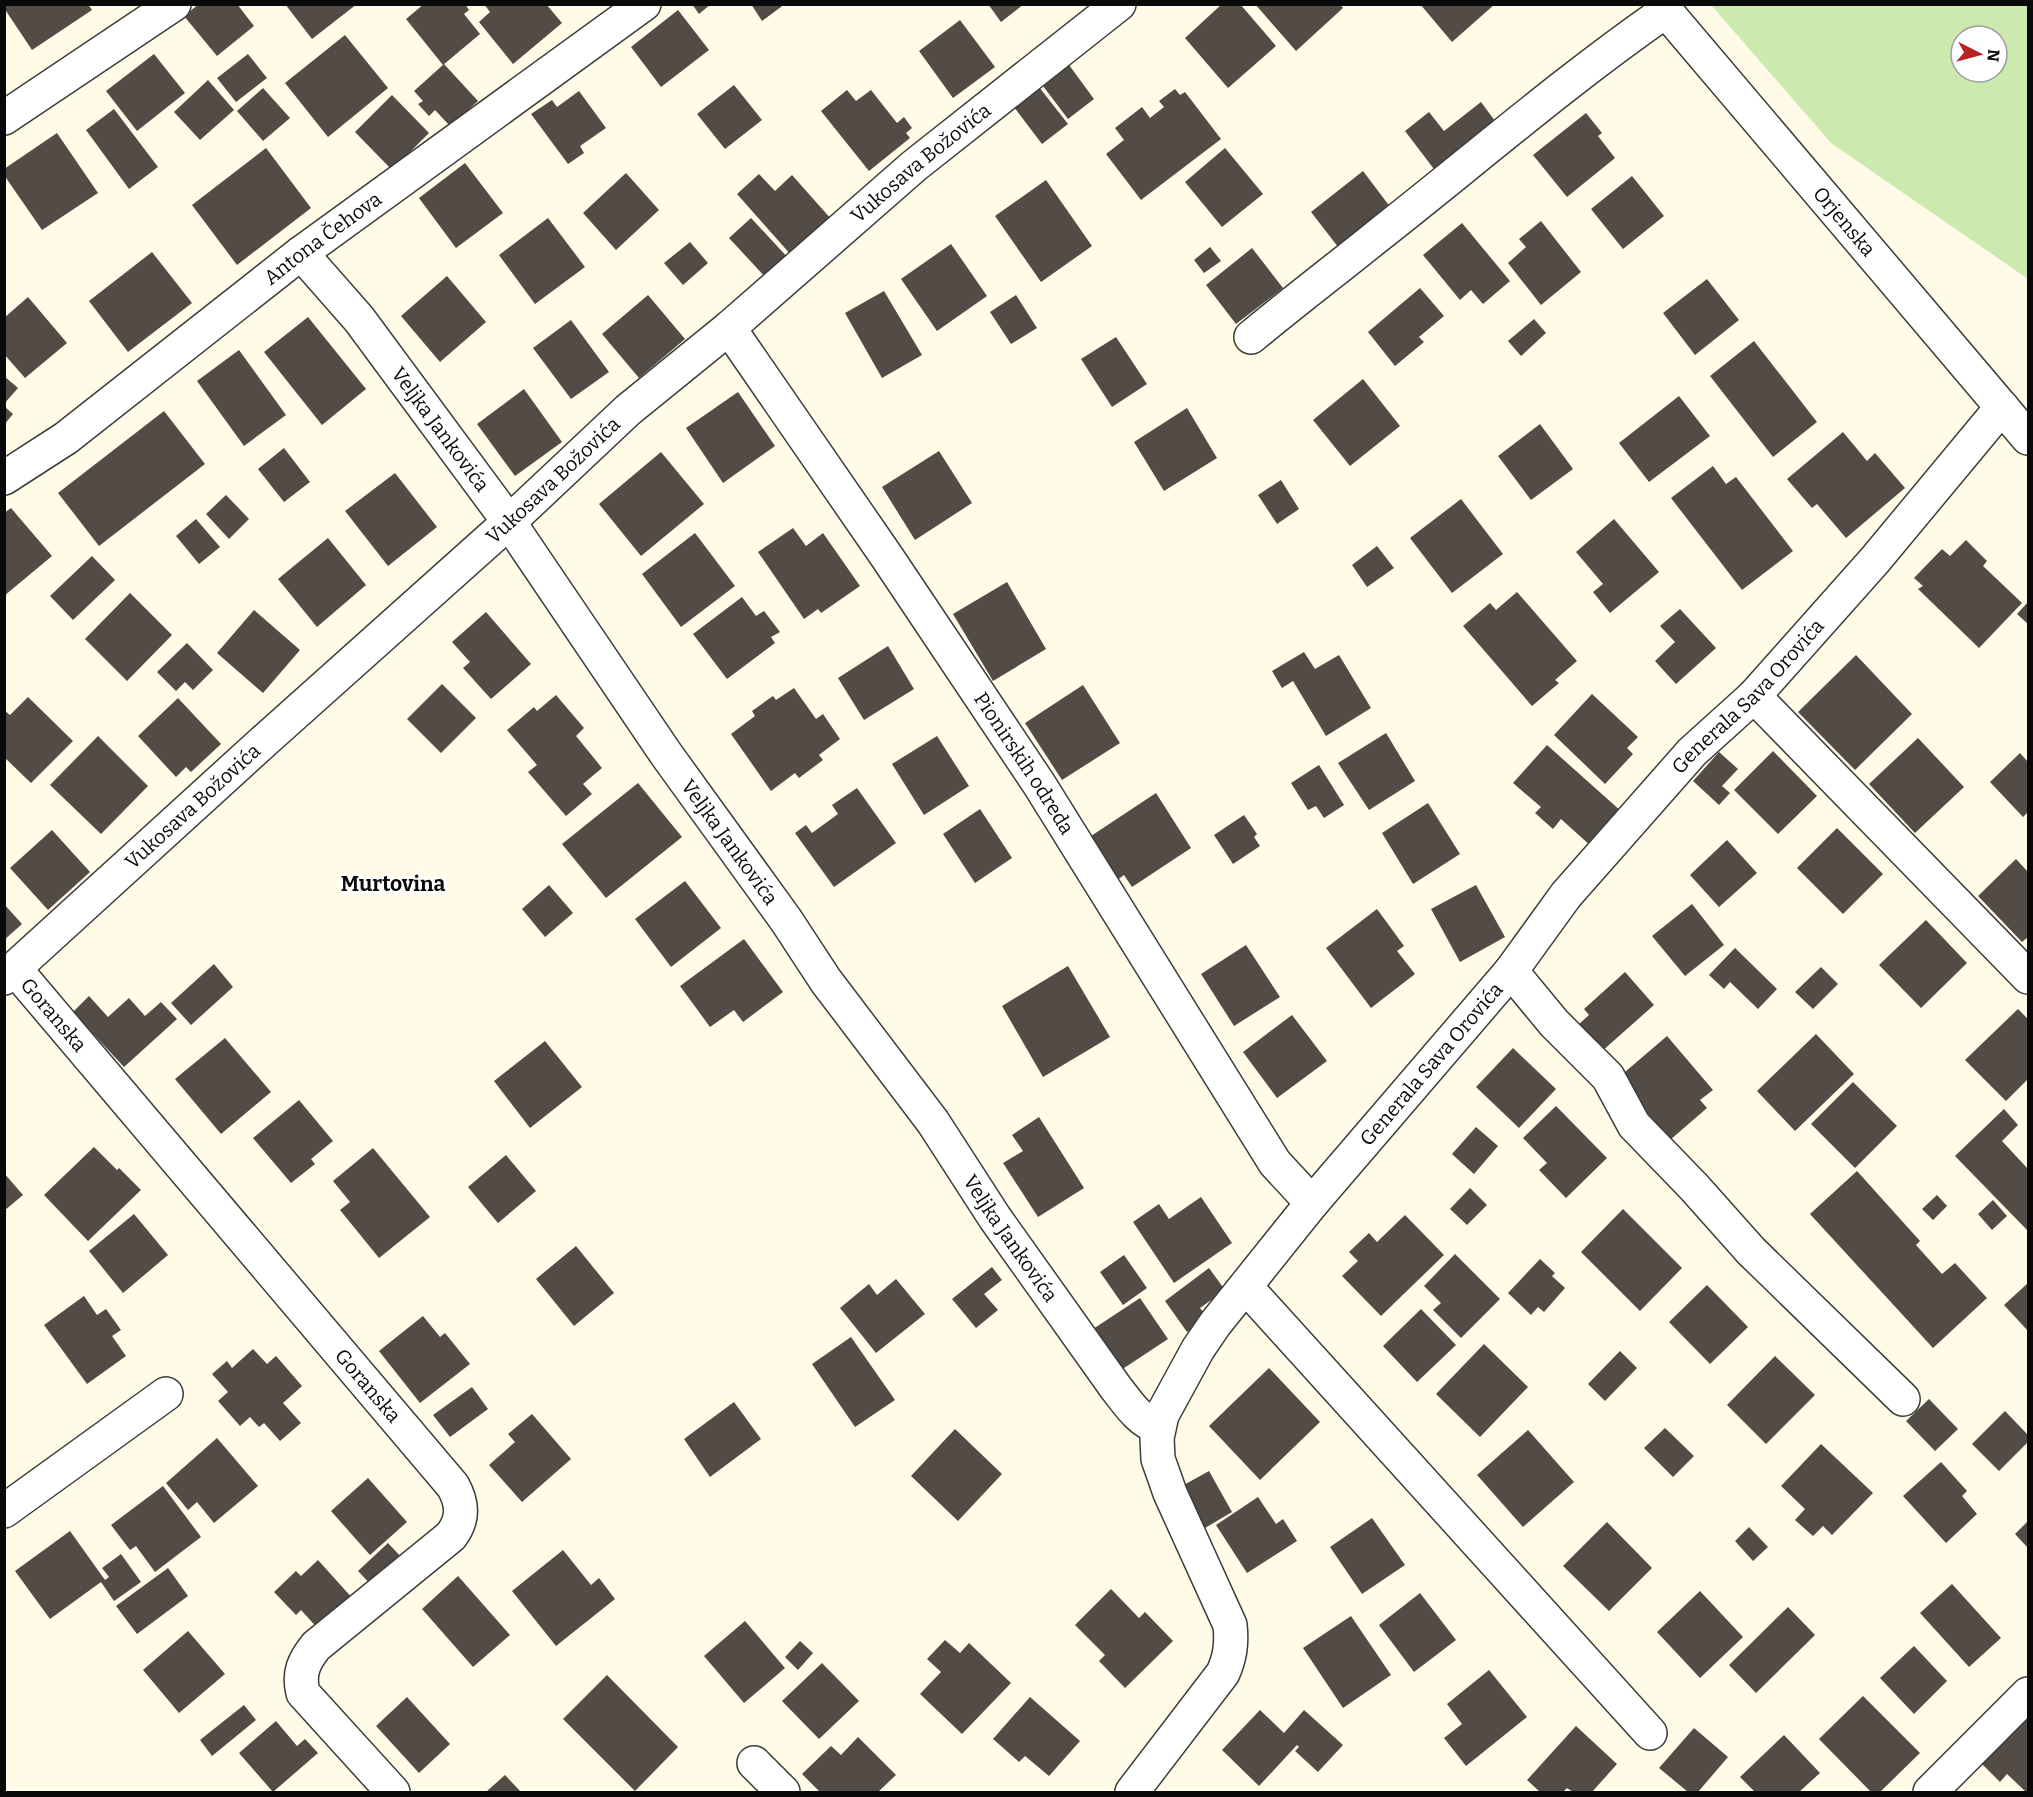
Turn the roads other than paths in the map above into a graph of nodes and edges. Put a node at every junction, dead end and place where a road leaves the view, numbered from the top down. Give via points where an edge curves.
1 (174, 4) edge
2 (644, 4) edge
3 (1119, 4) edge
4 (1663, 8) edge
5 (4, 118) edge
6 (301, 253) junction
7 (729, 328) junction
8 (1251, 337) dead end
9 (2002, 407) junction
10 (2028, 438) edge
11 (4, 478) edge
12 (509, 522) junction
13 (1754, 696) junction
14 (1511, 971) junction
15 (10, 974) edge
16 (2028, 977) edge
17 (1312, 1203) junction
18 (1246, 1287) junction
19 (166, 1394) dead end
20 (1903, 1399) dead end
21 (1158, 1427) junction
22 (4, 1511) edge
23 (2028, 1695) edge
24 (1650, 1733) dead end
25 (753, 1763) dead end
26 (1947, 1787) edge
27 (393, 1792) edge
28 (783, 1792) edge
29 (1132, 1792) edge

1 - 5 street
2 - 6 street, Antona Čehova
3 - 7 street, Vukosava Božovića via 914,166
4 - 8 street
4 - 9 street, Orjenska
6 - 11 street, Antona Čehova via 66,438
6 - 12 street, Veljka Jankovića via 359,319
7 - 12 street, Vukosava Božovića via 628,410
7 - 17 street, Pionirskih odreda via 888,556 1039,784 1275,1163
9 - 10 street, Orjenska
9 - 13 street, Generala Sava Orovića via 1875,560
12 - 15 street, Vukosava Božovića
12 - 21 street, Veljka Jankovića via 666,754 826,981 933,1122 995,1218 1116,1388 1137,1414
13 - 14 street, Generala Sava Orovića via 1692,752 1566,895
13 - 16 street
14 - 17 street, Generala Sava Orovića
14 - 20 street via 1554,1023 1608,1077 1634,1125 1751,1251
15 - 27 street, Goranska via 459,1497 461,1516 451,1536 316,1646 302,1667 303,1693
17 - 18 street, Generala Sava Orovića
18 - 21 street, Generala Sava Orovića via 1198,1349
18 - 24 street
19 - 22 street
21 - 29 street, Generala Sava Orovića via 1157,1450 1163,1473 1222,1605 1232,1641 1223,1674
23 - 26 street
25 - 28 street

